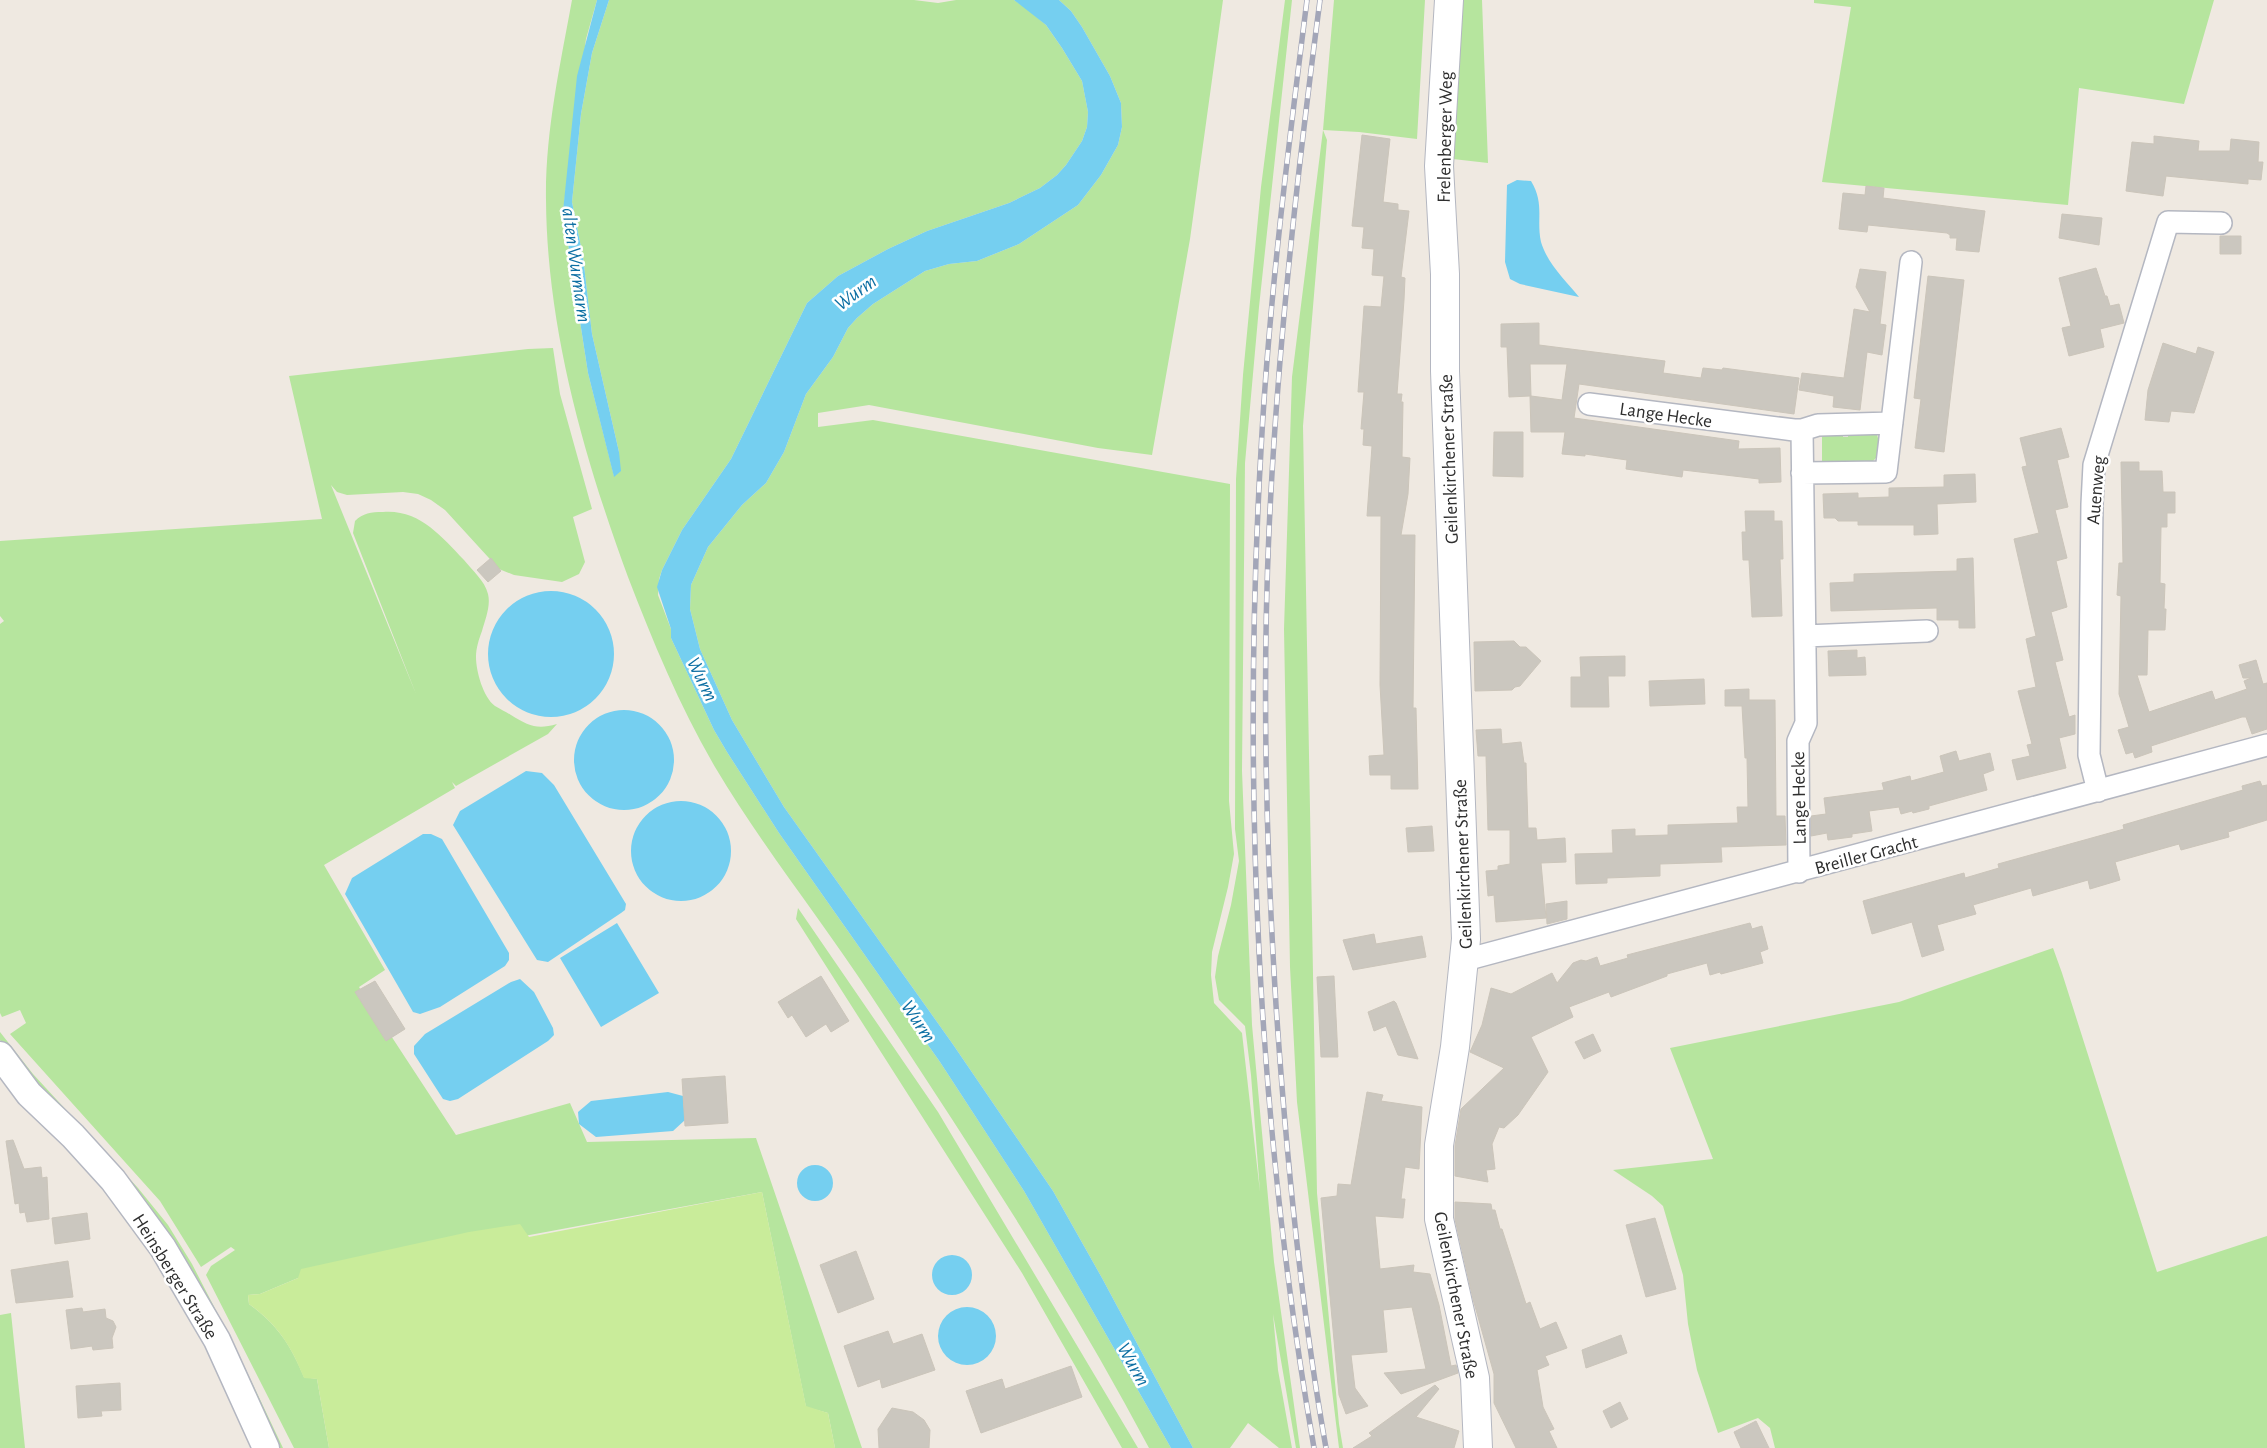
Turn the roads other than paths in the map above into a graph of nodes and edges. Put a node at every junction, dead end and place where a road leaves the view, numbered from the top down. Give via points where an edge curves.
1 (1450, 0) edge
2 (2221, 223) dead end
3 (1911, 262) dead end
4 (1446, 274) joint
5 (1590, 404) dead end
6 (1892, 424) junction
7 (1802, 430) junction
8 (1802, 473) junction
9 (1927, 631) dead end
10 (1805, 636) junction
11 (2267, 745) edge
12 (2098, 791) junction
13 (1799, 872) junction
14 (1465, 960) junction
15 (0, 1055) edge
16 (266, 1448) edge
17 (1478, 1448) edge

1 - 4 main road, Frelenberger Weg via 1439,166
2 - 12 street, Auenweg via 2168,222 2094,465 2089,755
3 - 6 street
4 - 14 main road, Geilenkirchener Straße via 1445,370
5 - 7 street, Lange Hecke
6 - 7 street, Lange Hecke via 1818,425
6 - 8 street via 1886,472
7 - 8 street, Lange Hecke
8 - 10 street, Lange Hecke
9 - 10 street
10 - 13 street, Lange Hecke via 1806,723 1798,741
11 - 12 street, Breiller Gracht
12 - 13 street, Breiller Gracht
13 - 14 street, Breiller Gracht
14 - 17 main road, Geilenkirchener Straße via 1440,1145 1438,1194 1439,1219 1475,1378
15 - 16 street, Heinsberger Straße via 29,1094 113,1180 168,1254 216,1340

